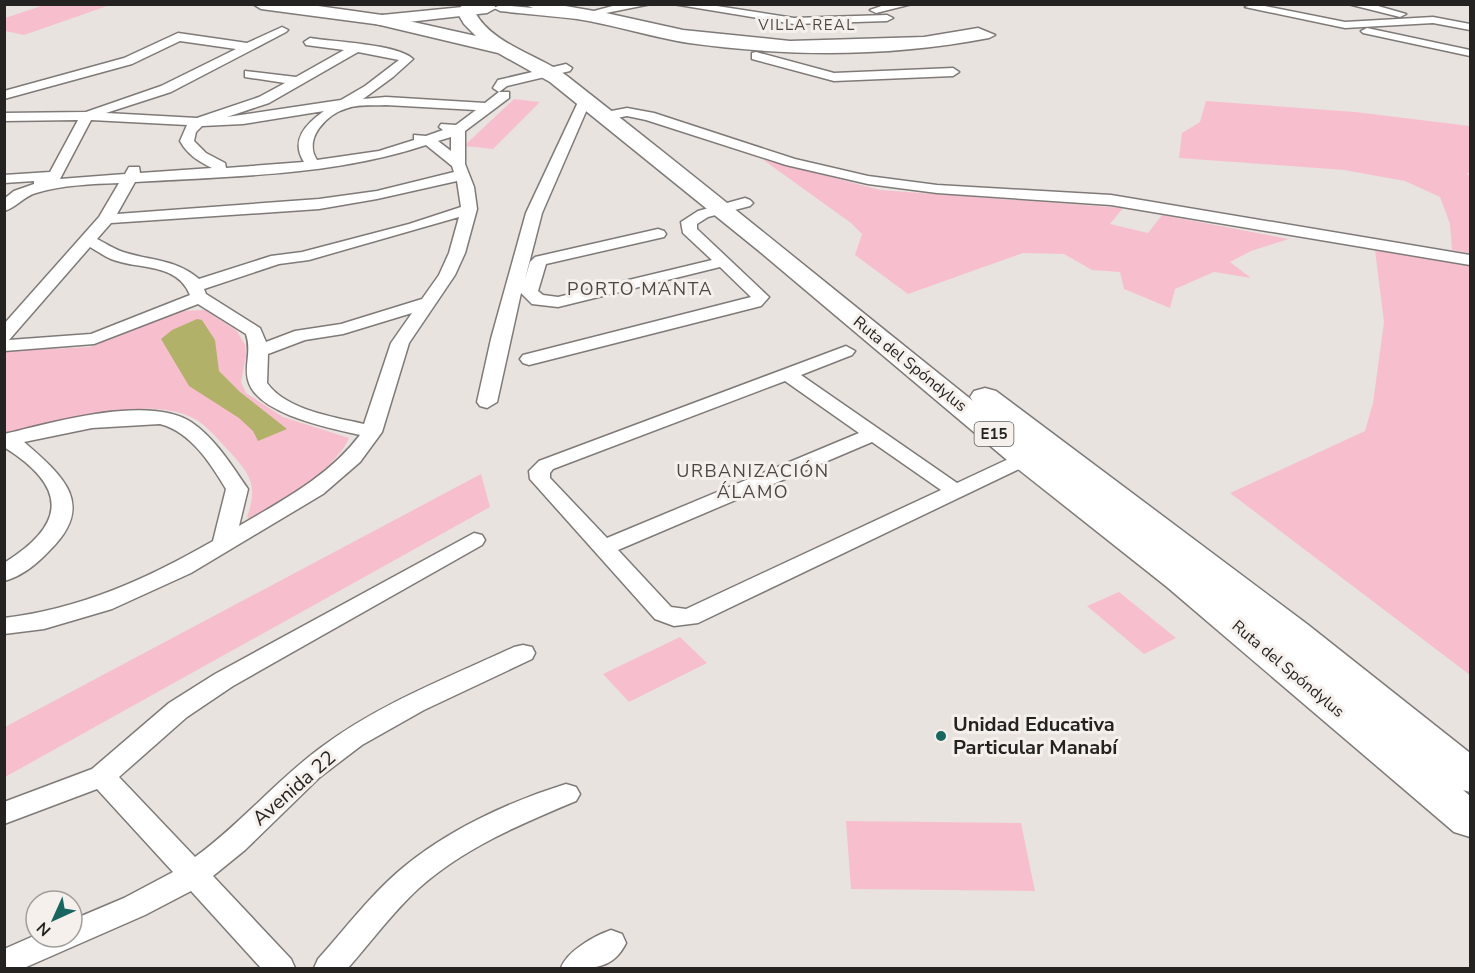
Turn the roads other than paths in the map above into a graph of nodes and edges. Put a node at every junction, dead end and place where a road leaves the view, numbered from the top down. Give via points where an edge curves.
1 (261, 4) edge
2 (528, 4) edge
3 (646, 4) edge
4 (678, 4) edge
5 (908, 4) edge
6 (1353, 4) edge
7 (483, 7) edge
8 (872, 7) edge
9 (1251, 7) dead end
10 (584, 15) junction
11 (382, 20) junction
12 (1433, 20) junction
13 (1328, 23) junction
14 (896, 24) junction
15 (1470, 27) edge
16 (201, 29) dead end
17 (282, 30) dead end
18 (161, 32) dead end
19 (683, 36) junction
20 (179, 37) junction
21 (310, 42) dead end
22 (248, 47) junction
23 (355, 49) junction
24 (1470, 53) edge
25 (108, 54) dead end
26 (128, 61) junction
27 (954, 72) dead end
28 (34, 74) dead end
29 (249, 74) dead end
30 (52, 81) junction
31 (297, 81) junction
32 (535, 88) junction
33 (4, 95) edge
34 (342, 104) junction
35 (4, 117) edge
36 (86, 117) junction
37 (198, 122) junction
38 (443, 126) junction
39 (458, 130) junction
40 (422, 139) junction
41 (312, 163) junction
42 (218, 169) junction
43 (460, 170) junction
44 (133, 174) junction
45 (56, 176) junction
46 (34, 184) junction
47 (7, 185) edge
48 (733, 206) junction
49 (4, 207) edge
50 (469, 209) junction
51 (106, 219) junction
52 (658, 234) dead end
53 (88, 240) junction
54 (1470, 260) edge
55 (722, 262) junction
56 (197, 291) junction
57 (427, 303) junction
58 (4, 336) edge
59 (4, 346) edge
60 (259, 351) junction
61 (846, 351) dead end
62 (529, 359) dead end
63 (788, 374) junction
64 (487, 402) dead end
65 (372, 432) junction
66 (874, 434) junction
67 (7, 440) edge
68 (1036, 453) junction
69 (957, 492) junction
70 (474, 540) dead end
71 (223, 546) junction
72 (603, 548) junction
73 (4, 574) edge
74 (4, 626) edge
75 (523, 653) dead end
76 (102, 776) junction
77 (1470, 776) edge
78 (566, 794) dead end
79 (4, 813) edge
80 (1470, 820) edge
81 (194, 874) junction
82 (84, 928) edge
83 (610, 943) dead end
84 (36, 949) edge
85 (4, 963) edge
86 (280, 969) edge
87 (329, 969) edge
88 (576, 969) edge

1 - 11 main road
2 - 7 street
2 - 10 street
3 - 10 street
4 - 14 street via 794,21
5 - 8 street
6 - 12 street
7 - 10 street
7 - 11 main road
7 - 32 main road, Ruta del Spóndylus / E15 via 485,20 495,28
7 - 32 main road, Ruta del Spóndylus / E15 via 470,20
8 - 14 street
9 - 13 street
10 - 19 street
11 - 32 main road via 459,36
12 - 13 street
12 - 15 street
13 - 24 street
14 - 19 street via 934,44 789,47
16 - 20 street
17 - 22 street
18 - 20 street
19 - 27 street via 834,77
20 - 22 street
20 - 26 street
21 - 23 street
22 - 36 street via 166,89
23 - 31 street
23 - 34 street via 407,59 370,89
25 - 26 street
26 - 30 street
28 - 30 street
29 - 31 street
30 - 33 street
31 - 37 street via 264,100
32 - 34 street
32 - 38 street
32 - 39 street
32 - 48 main road, Ruta del Spóndylus / E15
32 - 54 street via 791,162 868,180 937,189 1111,200
32 - 64 street via 534,213
34 - 37 street
34 - 41 street via 315,124 304,139 303,148
35 - 36 street
36 - 37 street
36 - 45 street
37 - 42 street via 189,131 187,141 192,150
38 - 39 street
38 - 40 street
39 - 40 street
39 - 43 street
40 - 41 street via 350,161
40 - 43 street
41 - 42 street
42 - 44 street
43 - 50 street
43 - 51 street via 377,195 319,204
44 - 45 street
44 - 46 street
44 - 51 street
45 - 46 street
46 - 47 street
46 - 49 street
48 - 55 street via 689,222 689,230
48 - 68 main road, Ruta del Spóndylus / E15
50 - 56 street via 303,257 277,259
50 - 57 street via 447,275
51 - 53 street
52 - 55 street via 541,260 537,262 531,297 558,302
53 - 56 street via 117,256 182,273
53 - 58 street
55 - 62 street via 760,297 747,305
56 - 59 street via 94,339
56 - 60 street via 254,332
57 - 60 street via 343,328 301,335
57 - 65 street via 400,343
60 - 65 street via 258,384 265,393 314,417
61 - 63 street
63 - 66 street
63 - 72 street via 542,468 540,479
65 - 71 street via 353,458 316,490
66 - 69 street
66 - 72 street
67 - 71 street via 117,418 176,422 189,430 237,489
67 - 73 street via 55,484 63,501 63,519 50,539
68 - 69 street
68 - 77 main road, Ruta del Spóndylus / E15 via 1294,633
68 - 80 main road, Ruta del Spóndylus / E15 via 1180,579
69 - 72 street via 681,619 663,613
70 - 76 street via 224,680 178,710
71 - 74 street via 104,604 44,621
75 - 81 street, Avenida 22 via 353,738 312,769 230,846
76 - 79 street
76 - 81 street
78 - 87 street via 493,824 422,869 397,891
81 - 82 street, Avenida 22 via 140,905
81 - 86 street
83 - 88 street
84 - 85 street

